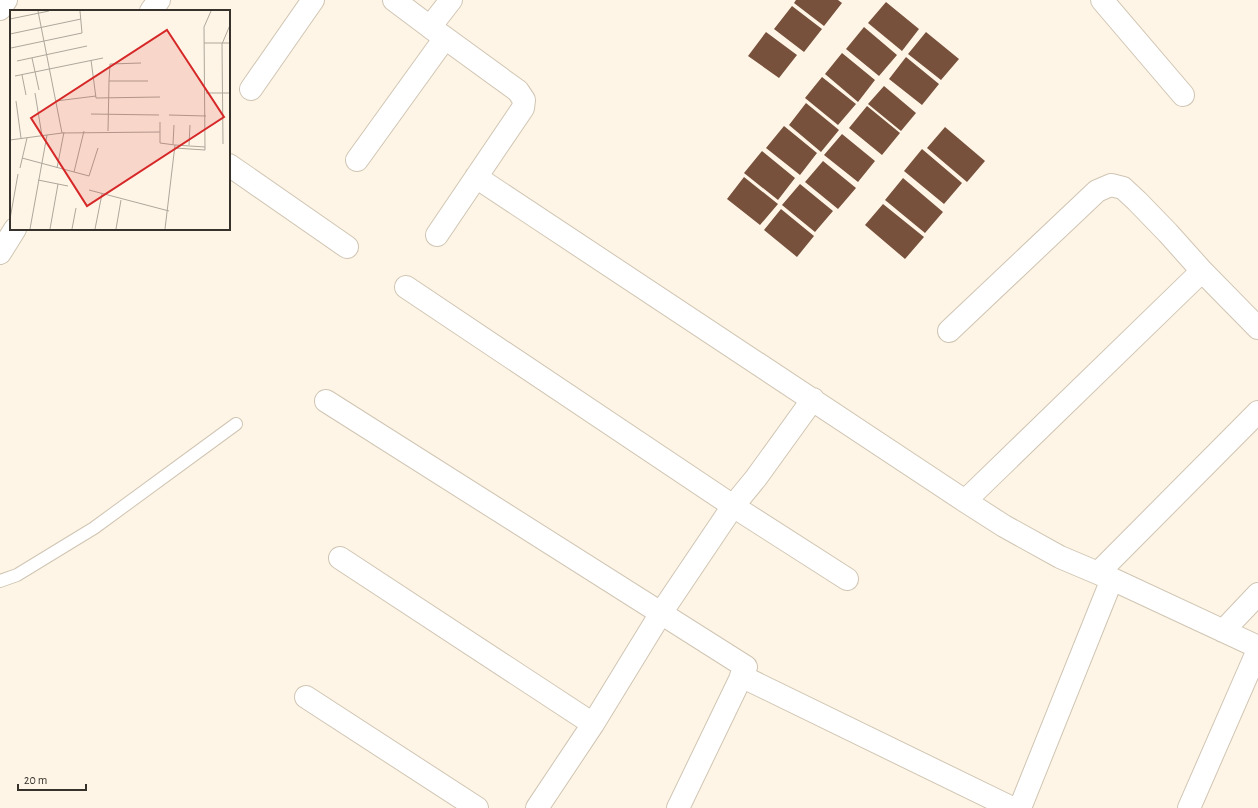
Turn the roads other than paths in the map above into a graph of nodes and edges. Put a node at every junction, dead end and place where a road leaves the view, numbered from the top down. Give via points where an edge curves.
1 (6, 0) edge
2 (159, 0) edge
3 (313, 0) edge
4 (394, 0) edge
5 (447, 1) edge
6 (1114, 4) edge
7 (0, 9) edge
8 (152, 10) edge
9 (438, 33) junction
10 (251, 89) dead end
11 (1183, 95) dead end
12 (357, 160) dead end
13 (230, 166) edge
14 (476, 177) junction
15 (9, 229) edge
16 (437, 235) dead end
17 (347, 247) dead end
18 (0, 253) edge
19 (1202, 271) junction
20 (406, 287) dead end
21 (1258, 328) edge
22 (949, 331) dead end
23 (813, 399) junction
24 (326, 401) dead end
25 (1258, 412) edge
26 (236, 424) dead end
27 (965, 501) junction
28 (733, 506) junction
29 (340, 558) dead end
30 (1105, 576) junction
31 (847, 579) dead end
32 (0, 581) edge
33 (1258, 594) edge
34 (661, 613) junction
35 (1223, 631) junction
36 (1258, 647) edge
37 (1258, 650) edge
38 (741, 676) junction
39 (306, 698) dead end
40 (593, 724) junction
41 (477, 808) edge
42 (537, 808) edge
43 (678, 808) edge
44 (1012, 808) edge
45 (1020, 808) edge
46 (1189, 808) edge

1 - 7 street
2 - 8 street
3 - 10 street
4 - 9 street
5 - 9 street
6 - 11 street
9 - 12 street
9 - 14 street via 518,91 524,100 523,108
13 - 17 street
14 - 16 street
14 - 23 street
15 - 18 street
19 - 21 street
19 - 22 street via 1137,201 1123,188 1111,185 1097,191
19 - 27 street
20 - 28 street
23 - 27 street
23 - 28 street
24 - 34 street
25 - 30 street
26 - 32 lane via 94,528 18,575
27 - 30 street via 1060,557
28 - 31 street
28 - 34 street
29 - 40 street
30 - 35 street
30 - 45 street
33 - 35 street
34 - 38 street via 746,666
34 - 40 street
35 - 36 street
37 - 46 street
38 - 43 street
38 - 44 street
39 - 41 street
40 - 42 street

